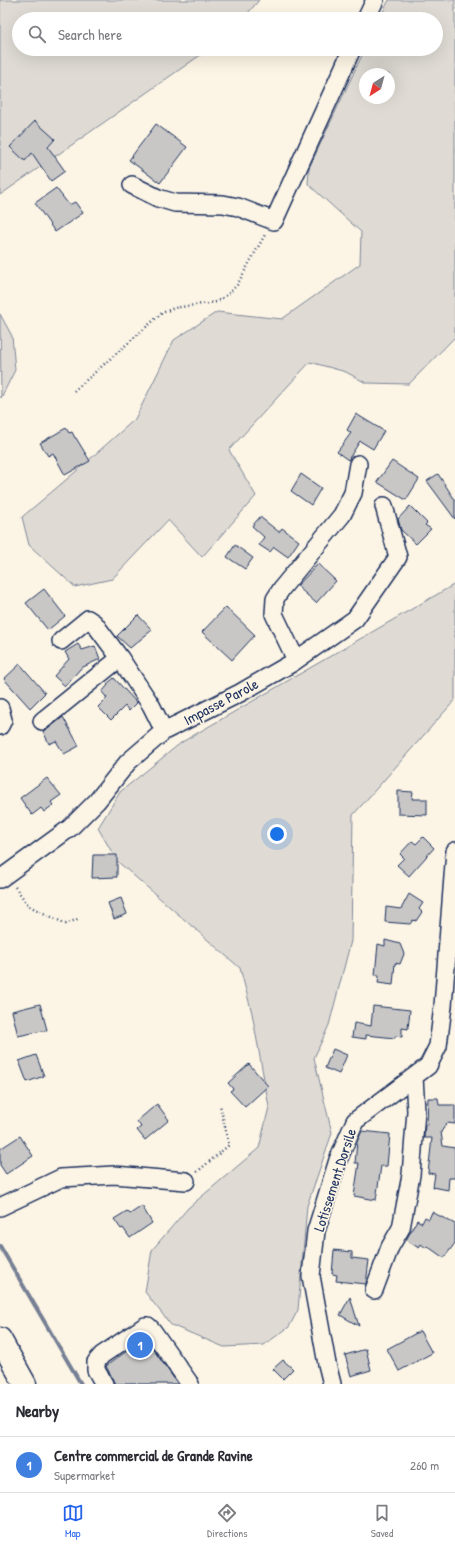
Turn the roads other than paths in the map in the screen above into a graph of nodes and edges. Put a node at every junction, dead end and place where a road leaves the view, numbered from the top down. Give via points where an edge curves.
1 (375, 0) edge
2 (369, 12) edge
3 (349, 56) edge
4 (132, 185) dead end
5 (358, 464) dead end
6 (384, 506) dead end
7 (62, 641) dead end
8 (120, 658) junction
9 (296, 660) junction
10 (0, 708) edge
11 (42, 721) dead end
12 (0, 726) edge
13 (164, 731) junction
14 (455, 851) edge
15 (3, 878) edge
16 (414, 1076) junction
17 (186, 1181) road end
18 (0, 1207) edge
19 (374, 1290) dead end
20 (0, 1339) edge
21 (25, 1384) edge
22 (104, 1384) edge
23 (190, 1384) edge
24 (332, 1384) edge

1 - 2 street
3 - 4 street via 274,221 223,204 174,203
5 - 9 street via 353,493 342,515 275,599 274,614
6 - 9 street, Impasse Parole via 398,557 355,619
7 - 8 street via 88,619 94,623
8 - 11 street
8 - 13 street
9 - 13 street, Impasse Parole via 240,694
10 - 12 street via 3,720
13 - 15 street, Impasse Parole via 128,762 97,801 70,828
14 - 16 street, Lotissement Dorsile via 438,1046 428,1066
16 - 19 street via 416,1111 411,1175 401,1228 390,1247
16 - 24 street, Lotissement Dorsile via 355,1121 338,1160 316,1231 311,1276
17 - 18 street via 114,1175 61,1178
20 - 21 main road
22 - 23 street via 96,1370 96,1362 102,1355 145,1326 152,1330

